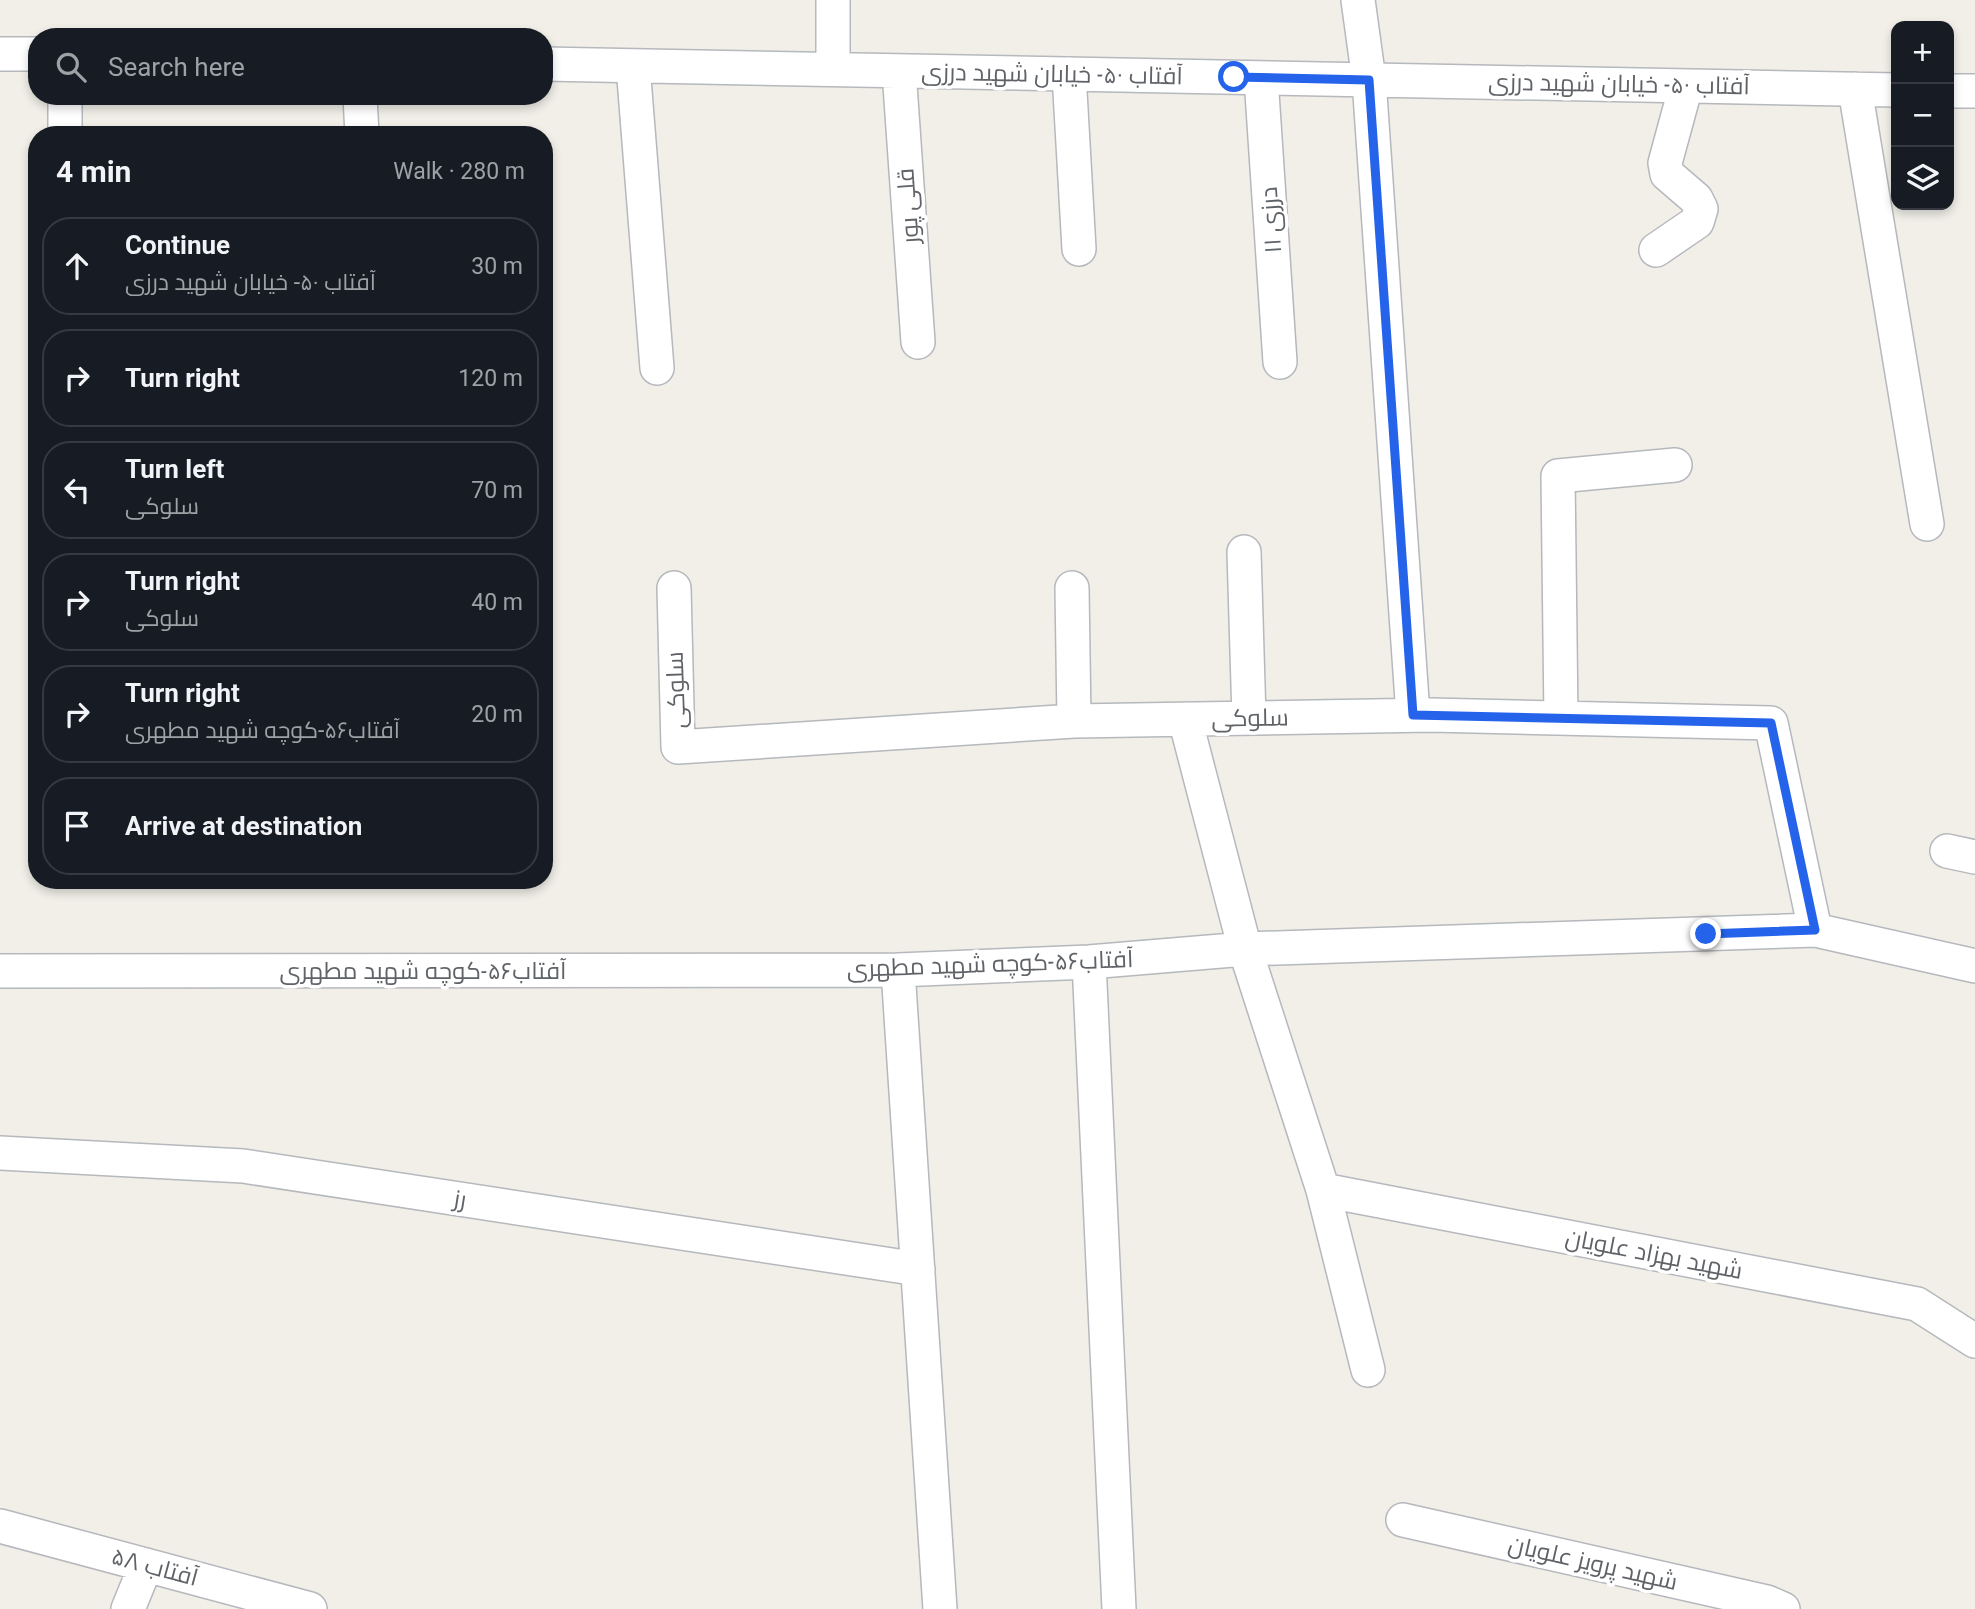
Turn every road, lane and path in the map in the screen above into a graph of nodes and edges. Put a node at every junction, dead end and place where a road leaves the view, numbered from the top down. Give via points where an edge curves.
1 (833, 0) edge
2 (1358, 0) edge
3 (0, 54) edge
4 (28, 54) edge
5 (553, 64) edge
6 (633, 66) junction
7 (833, 69) junction
8 (898, 71) junction
9 (1069, 74) junction
10 (1261, 78) junction
11 (1369, 80) junction
12 (1686, 86) junction
13 (1855, 89) junction
14 (1891, 90) edge
15 (1954, 91) edge
16 (1975, 91) edge
17 (65, 105) edge
18 (360, 105) edge
19 (65, 126) edge
20 (362, 126) edge
21 (1079, 249) dead end
22 (1656, 250) dead end
23 (918, 342) dead end
24 (1280, 362) dead end
25 (657, 368) dead end
26 (1675, 465) dead end
27 (1927, 524) dead end
28 (1244, 552) dead end
29 (674, 588) dead end
30 (1072, 588) dead end
31 (1413, 715) junction
32 (1249, 718) junction
33 (1561, 718) junction
34 (1185, 719) junction
35 (1074, 721) junction
36 (1815, 930) junction
37 (1245, 949) junction
38 (1088, 962) junction
39 (1975, 966) edge
40 (898, 970) junction
41 (0, 971) edge
42 (0, 1153) edge
43 (1323, 1190) junction
44 (918, 1269) junction
45 (1975, 1341) edge
46 (1368, 1370) dead end
47 (1403, 1520) dead end
48 (0, 1526) edge
49 (146, 1565) junction
50 (128, 1609) edge
51 (310, 1609) edge
52 (940, 1609) edge
53 (1119, 1609) edge
54 (1783, 1609) edge

1 - 7 street
2 - 11 street
3 - 4 street
5 - 6 street, آفتاب ۵۰- خیابان شهید درزی
6 - 7 street, آفتاب ۵۰- خیابان شهید درزی
6 - 25 street
7 - 8 street, آفتاب ۵۰- خیابان شهید درزی
8 - 9 street, آفتاب ۵۰- خیابان شهید درزی
8 - 23 street, قلی پور
9 - 10 street, آفتاب ۵۰- خیابان شهید درزی
9 - 21 street
10 - 11 street, آفتاب ۵۰- خیابان شهید درزی
10 - 24 street, درزی ۱۱
11 - 12 street, آفتاب ۵۰- خیابان شهید درزی
11 - 31 street
12 - 13 street, آفتاب ۵۰- خیابان شهید درزی
12 - 22 street via 1665,163 1667,174 1701,209 1697,222
13 - 14 street, آفتاب ۵۰- خیابان شهید درزی
13 - 27 street
15 - 16 street
17 - 19 street
18 - 20 street
26 - 33 street via 1558,476
28 - 32 street
29 - 35 street, سلوکی via 678,747
30 - 35 street
31 - 32 street, سلوکی
31 - 33 street, سلوکی
32 - 34 street, سلوکی
33 - 36 street, سلوکی via 1771,723
34 - 35 street, سلوکی
34 - 37 street
36 - 37 street, آفتاب۵۶-كوچه شهيد مطهری
36 - 39 street, آفتاب۵۶-كوچه شهيد مطهری
37 - 38 street, آفتاب۵۶-كوچه شهيد مطهری
37 - 43 street
38 - 40 street, آفتاب۵۶-كوچه شهيد مطهری
38 - 53 street
40 - 41 street, آفتاب۵۶-كوچه شهيد مطهری
40 - 44 street
42 - 44 street, رز via 243,1166
43 - 45 street, شهید بهزاد علویان via 1917,1304
43 - 46 street
44 - 52 street
47 - 54 street, شهید پرویز علویان
48 - 49 street, آفتاب ۵۸
49 - 50 street
49 - 51 street, آفتاب ۵۸

